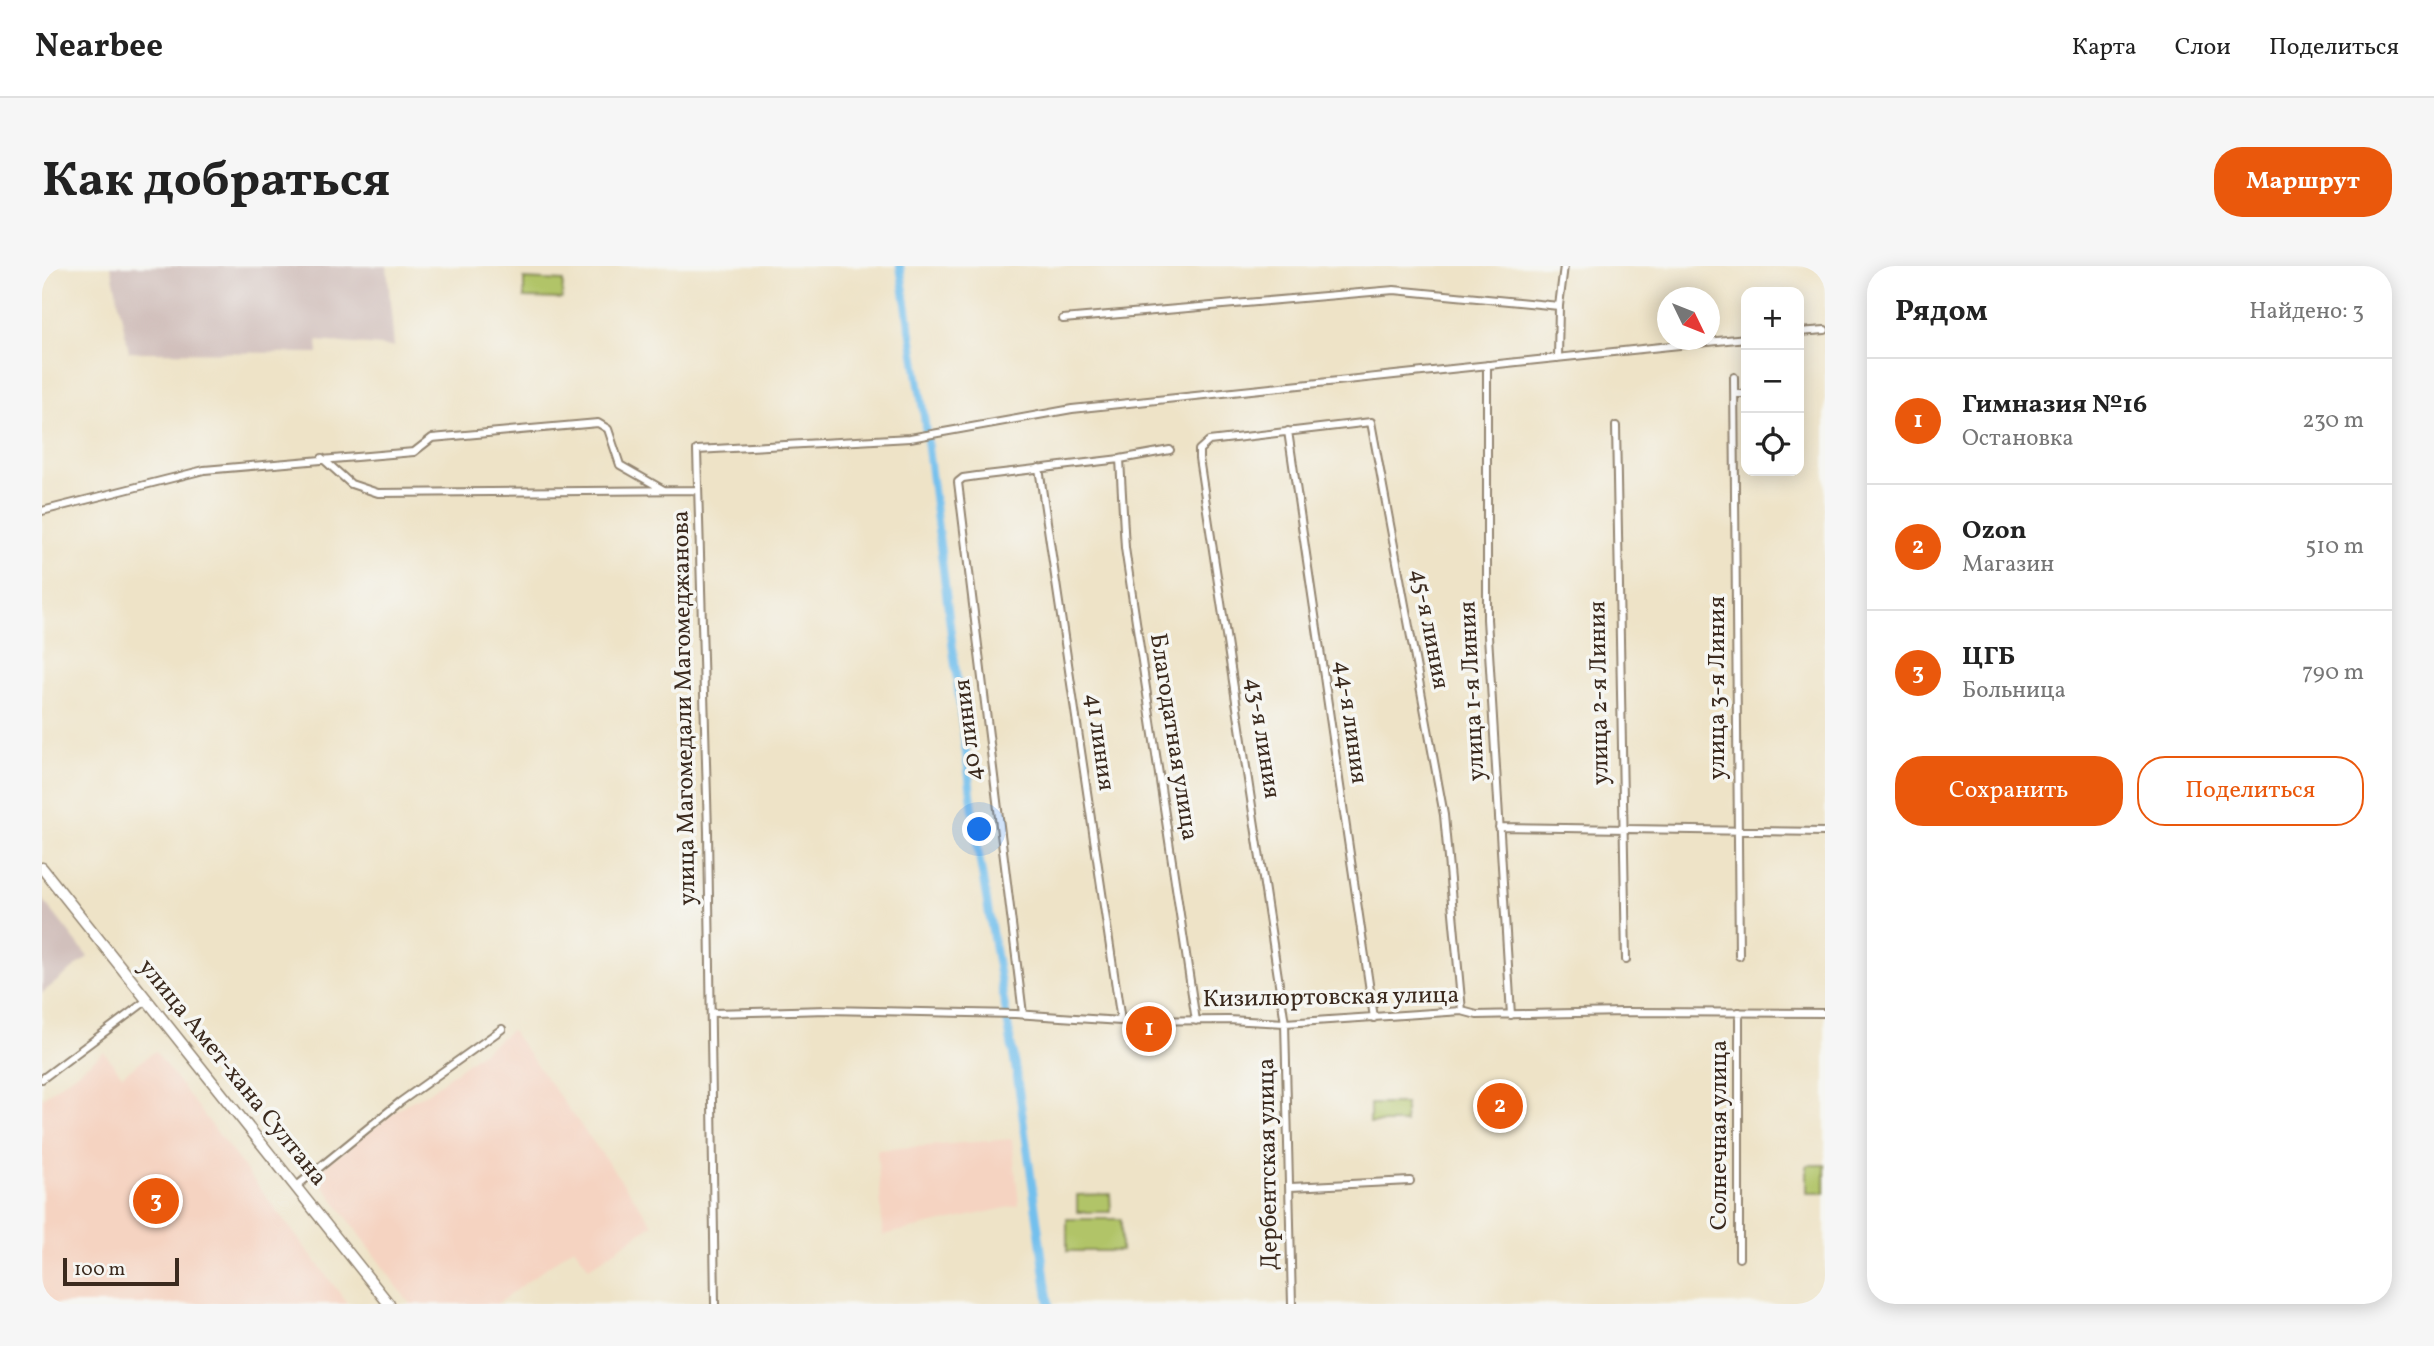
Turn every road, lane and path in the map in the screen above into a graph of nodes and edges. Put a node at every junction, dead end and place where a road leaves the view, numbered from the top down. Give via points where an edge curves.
1 (1564, 266) edge
2 (1559, 306) junction
3 (1063, 319) dead end
4 (1825, 330) edge
5 (1804, 332) edge
6 (1741, 339) edge
7 (1558, 358) junction
8 (1487, 365) junction
9 (1734, 377) dead end
10 (1735, 394) junction
11 (1741, 394) edge
12 (1616, 426) dead end
13 (1288, 431) junction
14 (1170, 450) dead end
15 (322, 458) junction
16 (1120, 459) junction
17 (1040, 468) junction
18 (664, 490) junction
19 (698, 490) junction
20 (42, 511) edge
21 (1499, 827) junction
22 (1622, 830) junction
23 (1825, 832) edge
24 (1738, 833) junction
25 (42, 868) edge
26 (1739, 956) dead end
27 (1626, 960) dead end
28 (146, 1001) junction
29 (1462, 1012) junction
30 (712, 1013) junction
31 (1739, 1013) junction
32 (1825, 1013) edge
33 (1023, 1014) junction
34 (1511, 1015) junction
35 (1374, 1018) junction
36 (1121, 1021) junction
37 (1196, 1021) junction
38 (1285, 1023) junction
39 (502, 1030) dead end
40 (42, 1079) edge
41 (1410, 1181) dead end
42 (298, 1185) junction
43 (1291, 1187) junction
44 (1739, 1258) dead end
45 (389, 1304) edge
46 (715, 1304) edge
47 (1292, 1304) edge

1 - 2 street
2 - 3 street via 1394,290
2 - 7 street
4 - 5 street
6 - 7 street
7 - 8 street
8 - 19 street via 1072,409 910,438 697,450
8 - 21 street, улица 1-я Линия via 1488,619
9 - 10 street, улица 3-я Линия
10 - 11 street
10 - 24 street, улица 3-я Линия
12 - 22 street, улица 2-я Линия
13 - 29 street, 45-я линия via 1371,422 1444,815
13 - 35 street, 44-я линия
13 - 38 street, 43-я линия via 1209,441 1199,450
14 - 16 street
15 - 18 street, улица Магомедали Магомеджановa via 351,484 379,493
15 - 18 street via 414,452 432,438 598,423 608,429 620,465
15 - 20 street via 204,470
16 - 17 street
16 - 37 street, Благодатная улица via 1125,548
17 - 33 street, 40 линия via 976,475 958,482
17 - 36 street, 41 линия
18 - 19 street, улица Магомедали Магомеджановa
19 - 30 street, улица Магомедали Магомеджановa
21 - 22 street
21 - 34 street, улица 1-я Линия
22 - 24 street
22 - 27 street, улица 2-я Линия
23 - 24 street
24 - 26 street, улица 3-я Линия
25 - 28 main road, улица Амет-хана Султана
28 - 40 street
28 - 42 main road, улица Амет-хана Султана
29 - 34 street, Кизилюртовская улица
29 - 35 street, Кизилюртовская улица
30 - 33 street, Кизилюртовская улица
30 - 46 street, улица Магомедали Магомеджановa
31 - 32 street, Кизилюртовская улица
31 - 34 street, Кизилюртовская улица
31 - 44 street, Солнечная улица
33 - 36 street, Кизилюртовская улица
35 - 38 street, Кизилюртовская улица
36 - 37 street, Кизилюртовская улица
37 - 38 street, Кизилюртовская улица
38 - 43 street, Дербентская улица
39 - 42 street via 400,1102
41 - 43 street
42 - 45 main road, улица Амет-хана Султана
43 - 47 street, Дербентская улица

